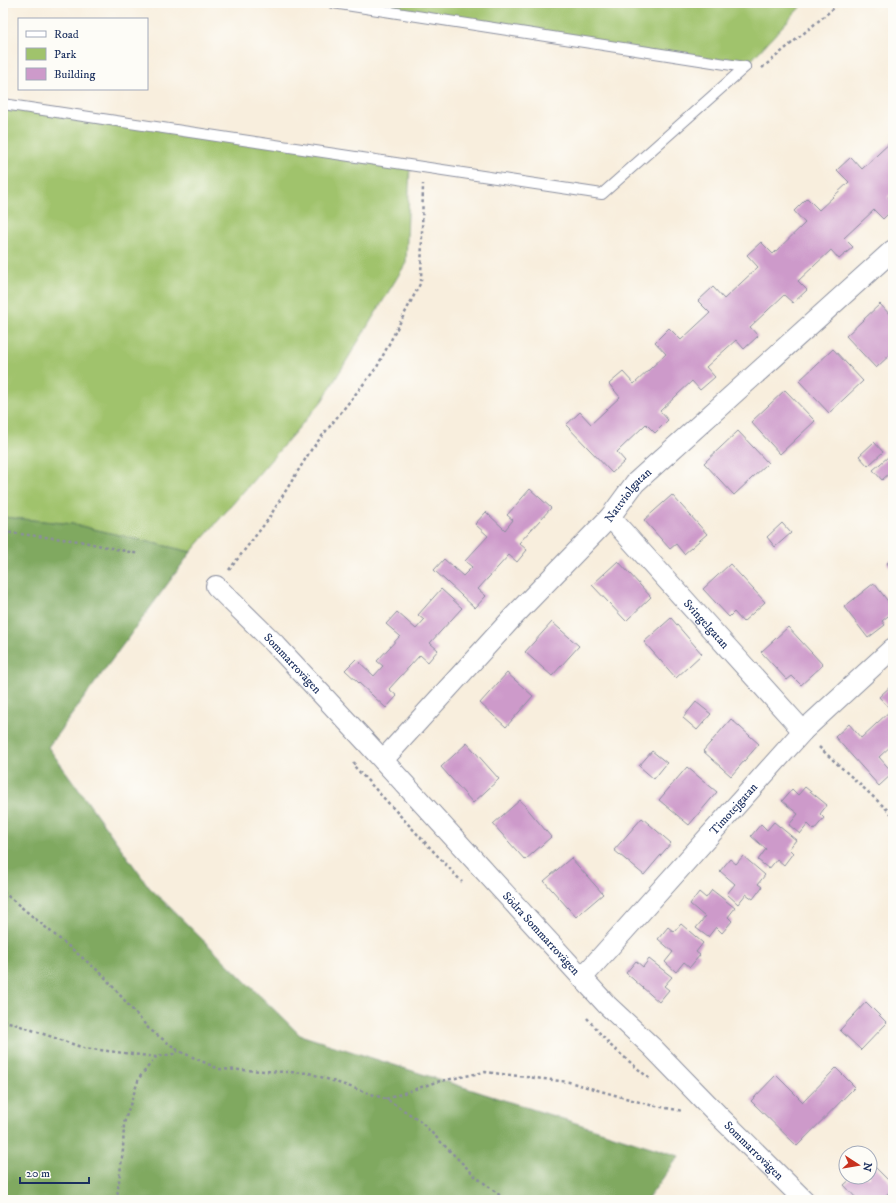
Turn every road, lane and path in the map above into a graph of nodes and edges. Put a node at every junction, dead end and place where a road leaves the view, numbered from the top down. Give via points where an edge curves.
1 (333, 3) edge
2 (3, 104) edge
3 (424, 167) junction
4 (893, 250) edge
5 (610, 517) junction
6 (3, 532) edge
7 (139, 554) dead end
8 (216, 586) joint
9 (893, 648) edge
10 (802, 731) junction
11 (368, 744) joint
12 (383, 760) junction
13 (893, 815) edge
14 (3, 892) edge
15 (582, 978) junction
16 (3, 1020) edge
17 (179, 1051) junction
18 (156, 1057) junction
19 (386, 1099) junction
20 (721, 1118) junction
21 (116, 1200) edge
22 (506, 1200) edge
23 (804, 1200) edge

1 - 3 lane via 745,67 602,194
2 - 3 lane
3 - 8 path via 421,282 377,367 311,450 267,521
4 - 5 street, Nattviolgatan via 635,483
5 - 10 street, Svingelgatan
5 - 12 street, Nattviolgatan via 514,616
6 - 7 path via 79,541
8 - 11 street, Sommarrovägen via 275,644
9 - 10 street, Timotejgatan
10 - 13 path
10 - 15 street, Timotejgatan
11 - 12 street, Södra Sommarrovägen
12 - 15 street, Södra Sommarrovägen
14 - 17 path via 102,974 149,1029
15 - 20 street, Södra Sommarrovägen
16 - 18 path via 84,1048
17 - 18 path
17 - 19 path via 219,1069 309,1073
18 - 21 path via 139,1078 124,1123
19 - 20 path via 436,1082 485,1072 569,1082 650,1105
19 - 22 path via 419,1120 475,1176
20 - 23 street, Sommarrovägen

